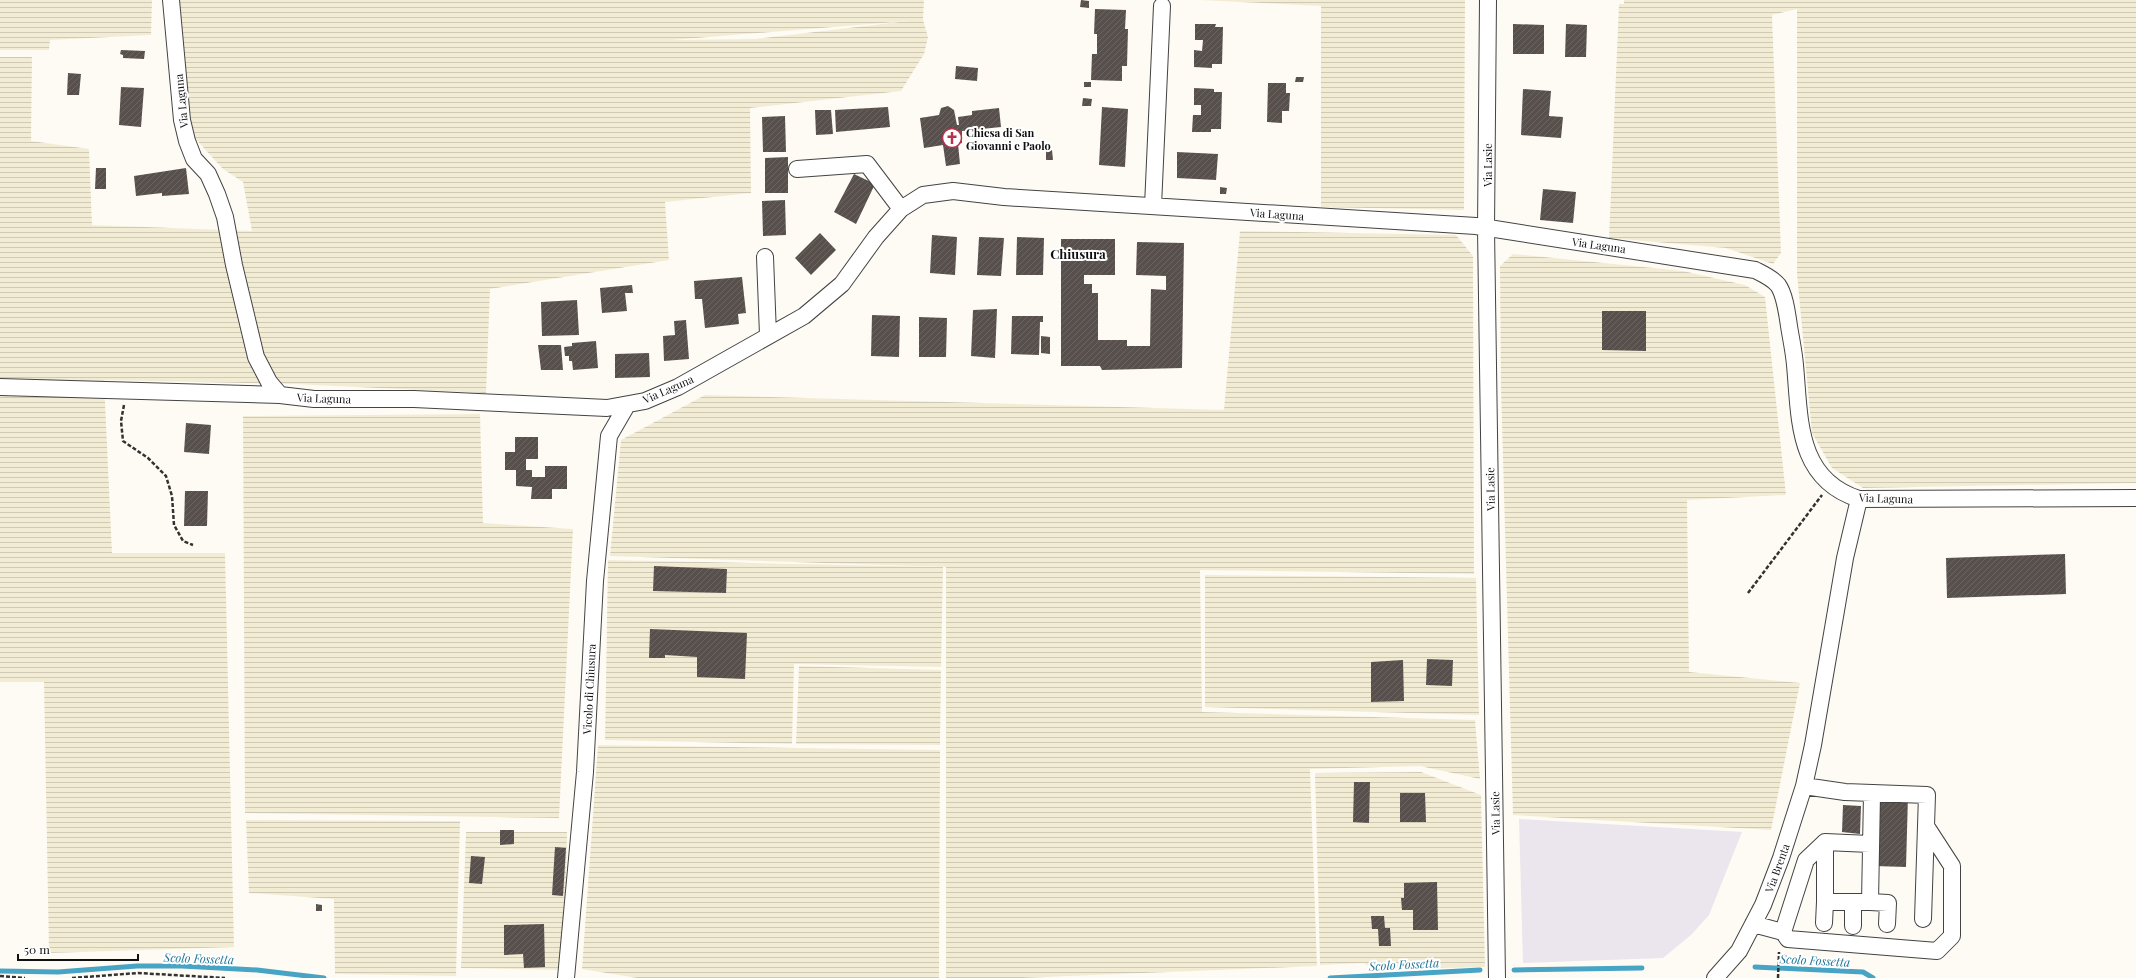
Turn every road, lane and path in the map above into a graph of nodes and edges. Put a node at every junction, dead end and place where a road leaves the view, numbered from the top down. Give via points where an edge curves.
1 (171, 0) edge
2 (1488, 0) edge
3 (1162, 6) dead end
4 (797, 169) dead end
5 (1153, 206) junction
6 (901, 210) junction
7 (1486, 229) junction
8 (765, 257) dead end
9 (768, 335) junction
10 (0, 388) edge
11 (127, 391) junction
12 (280, 396) junction
13 (627, 404) junction
14 (1830, 485) junction
15 (1859, 498) junction
16 (2136, 498) edge
17 (193, 545) dead end
18 (1748, 593) dead end
19 (1804, 786) junction
20 (1872, 794) junction
21 (1926, 826) junction
22 (1825, 842) junction
23 (1870, 844) junction
24 (1825, 902) junction
25 (1853, 902) junction
26 (1870, 902) junction
27 (1924, 919) dead end
28 (1824, 923) dead end
29 (1753, 924) junction
30 (1887, 924) dead end
31 (1853, 926) dead end
32 (1783, 932) junction
33 (1778, 956) dead end
34 (0, 976) edge
35 (26, 978) edge
36 (72, 978) edge
37 (225, 978) edge
38 (566, 978) edge
39 (1497, 978) edge
40 (1714, 978) edge
41 (1778, 978) edge

1 - 12 street, Via Laguna via 182,120 187,141 194,159 208,174 217,194 225,217 256,357 269,382
2 - 7 street, Via Lasie
3 - 5 street
4 - 6 street via 867,164
5 - 6 street, Via Laguna via 1004,197 953,191 923,195
5 - 7 street, Via Laguna via 1476,226
6 - 9 street, Via Laguna via 876,237 842,284 804,316
7 - 14 street, Via Laguna via 1708,261 1755,270 1769,277 1778,286 1787,311 1803,440 1814,465
7 - 39 street, Via Lasie
8 - 9 street
9 - 13 street, Via Laguna via 678,388 645,401
10 - 11 street
11 - 12 street
11 - 17 path via 121,421 123,441 148,458 166,476 172,496 174,525 183,541
12 - 13 street, Via Laguna via 608,408
13 - 38 street, Vicolo di Chiusura via 609,436 595,582 585,772
14 - 15 street, Via Laguna via 1844,494
14 - 18 path
15 - 16 street, Via Laguna
15 - 19 street, Via Brenta via 1845,558
19 - 20 street
19 - 29 street, Via Brenta via 1781,858
20 - 21 street via 1927,795
20 - 23 street
21 - 27 street
21 - 32 street via 1952,866 1952,936 1937,950 1788,939
22 - 23 street
22 - 24 street
22 - 32 street via 1806,860
23 - 26 street
24 - 25 street
24 - 28 street
25 - 26 street
25 - 31 street
26 - 30 street via 1888,903
29 - 32 street
29 - 40 street, Via Brenta via 1739,951
33 - 41 path
34 - 35 path
36 - 37 path via 138,973

